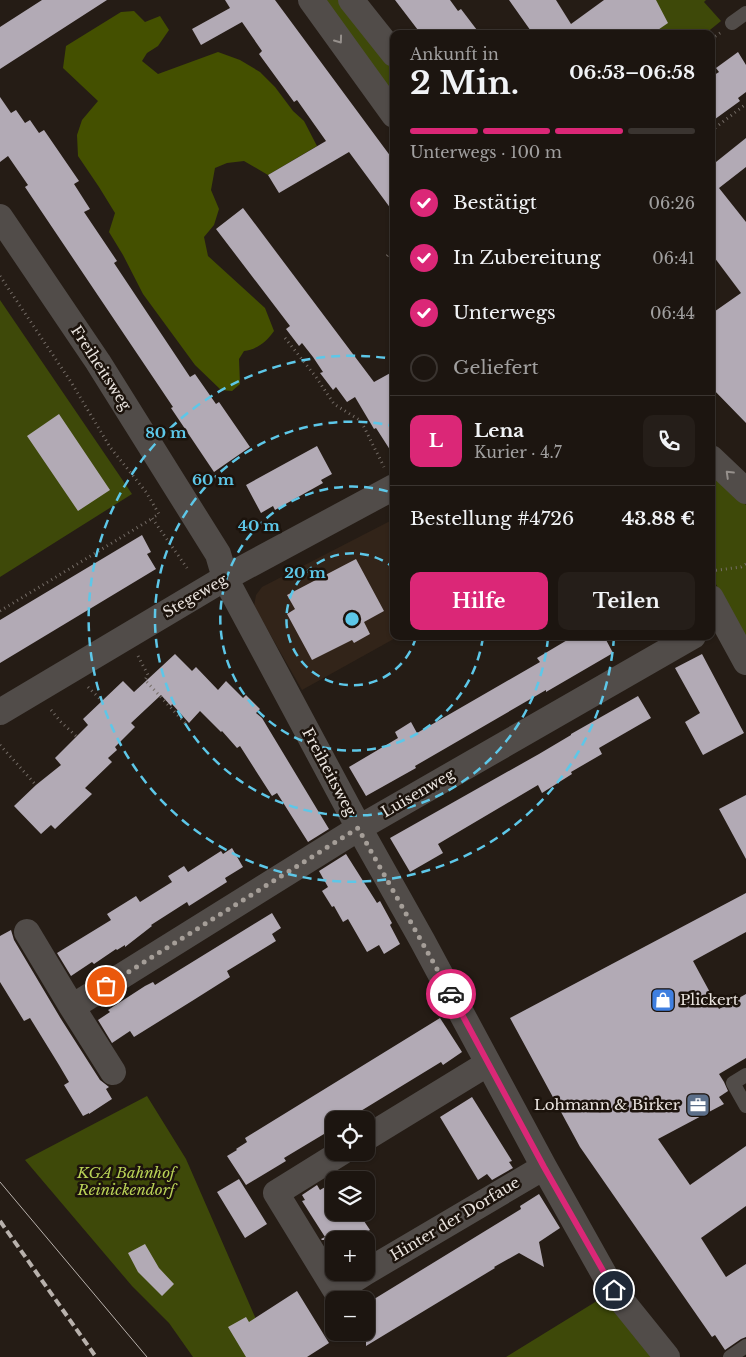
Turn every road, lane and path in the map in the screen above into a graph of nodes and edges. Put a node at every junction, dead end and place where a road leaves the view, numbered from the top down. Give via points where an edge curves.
1 (311, 0) edge
2 (351, 0) edge
3 (746, 13) edge
4 (732, 23) dead end
5 (390, 49) edge
6 (746, 104) edge
7 (390, 109) edge
8 (715, 128) edge
9 (0, 217) edge
10 (390, 253) edge
11 (387, 256) dead end
12 (0, 276) edge
13 (285, 338) dead end
14 (715, 462) edge
15 (390, 480) edge
16 (746, 491) edge
17 (152, 518) junction
18 (746, 564) edge
19 (187, 568) dead end
20 (715, 570) edge
21 (225, 578) junction
22 (0, 611) edge
23 (715, 614) edge
24 (686, 640) edge
25 (136, 653) dead end
26 (746, 662) edge
27 (84, 683) dead end
28 (101, 700) dead end
29 (48, 705) dead end
30 (0, 712) edge
31 (186, 724) dead end
32 (76, 736) dead end
33 (0, 745) edge
34 (36, 786) dead end
35 (358, 828) junction
36 (27, 932) dead end
37 (72, 1007) junction
38 (488, 1064) junction
39 (113, 1072) dead end
40 (746, 1075) edge
41 (746, 1106) edge
42 (375, 1133) edge
43 (327, 1161) edge
44 (544, 1167) junction
45 (375, 1267) edge
46 (325, 1273) edge
47 (330, 1281) edge
48 (352, 1281) edge
49 (746, 1346) edge
50 (667, 1357) edge
51 (730, 1357) edge

1 -> 7 street
2 - 5 street
3 - 4 lane
6 - 8 path
9 - 21 street, Freiheitsweg via 98,362 218,554
10 - 11 path
12 - 17 path via 110,447 146,492 159,514
13 - 15 path via 334,404 361,421
16 -> 14 street
15 - 21 street, Stegeweg
17 - 19 path
17 - 22 path
18 - 20 path
21 - 30 street, Stegeweg
21 - 35 street, Freiheitsweg
23 - 26 street
24 - 35 street, Luisenweg
25 - 31 path via 148,675 145,680
27 - 28 path
29 - 32 path
33 - 34 path
35 - 37 street, Luisenweg
35 - 38 street, Freiheitsweg
36 - 37 street
37 - 39 street
38 - 42 street
38 - 44 street, Freiheitsweg
40 - 41 lane via 733,1083
43 - 46 street, Hinter der Dorfaue via 276,1192
44 - 45 street, Hinter der Dorfaue
44 - 50 street, Freiheitsweg via 614,1290
47 - 48 street, Hinter der Dorfaue via 336,1291
49 - 51 lane

